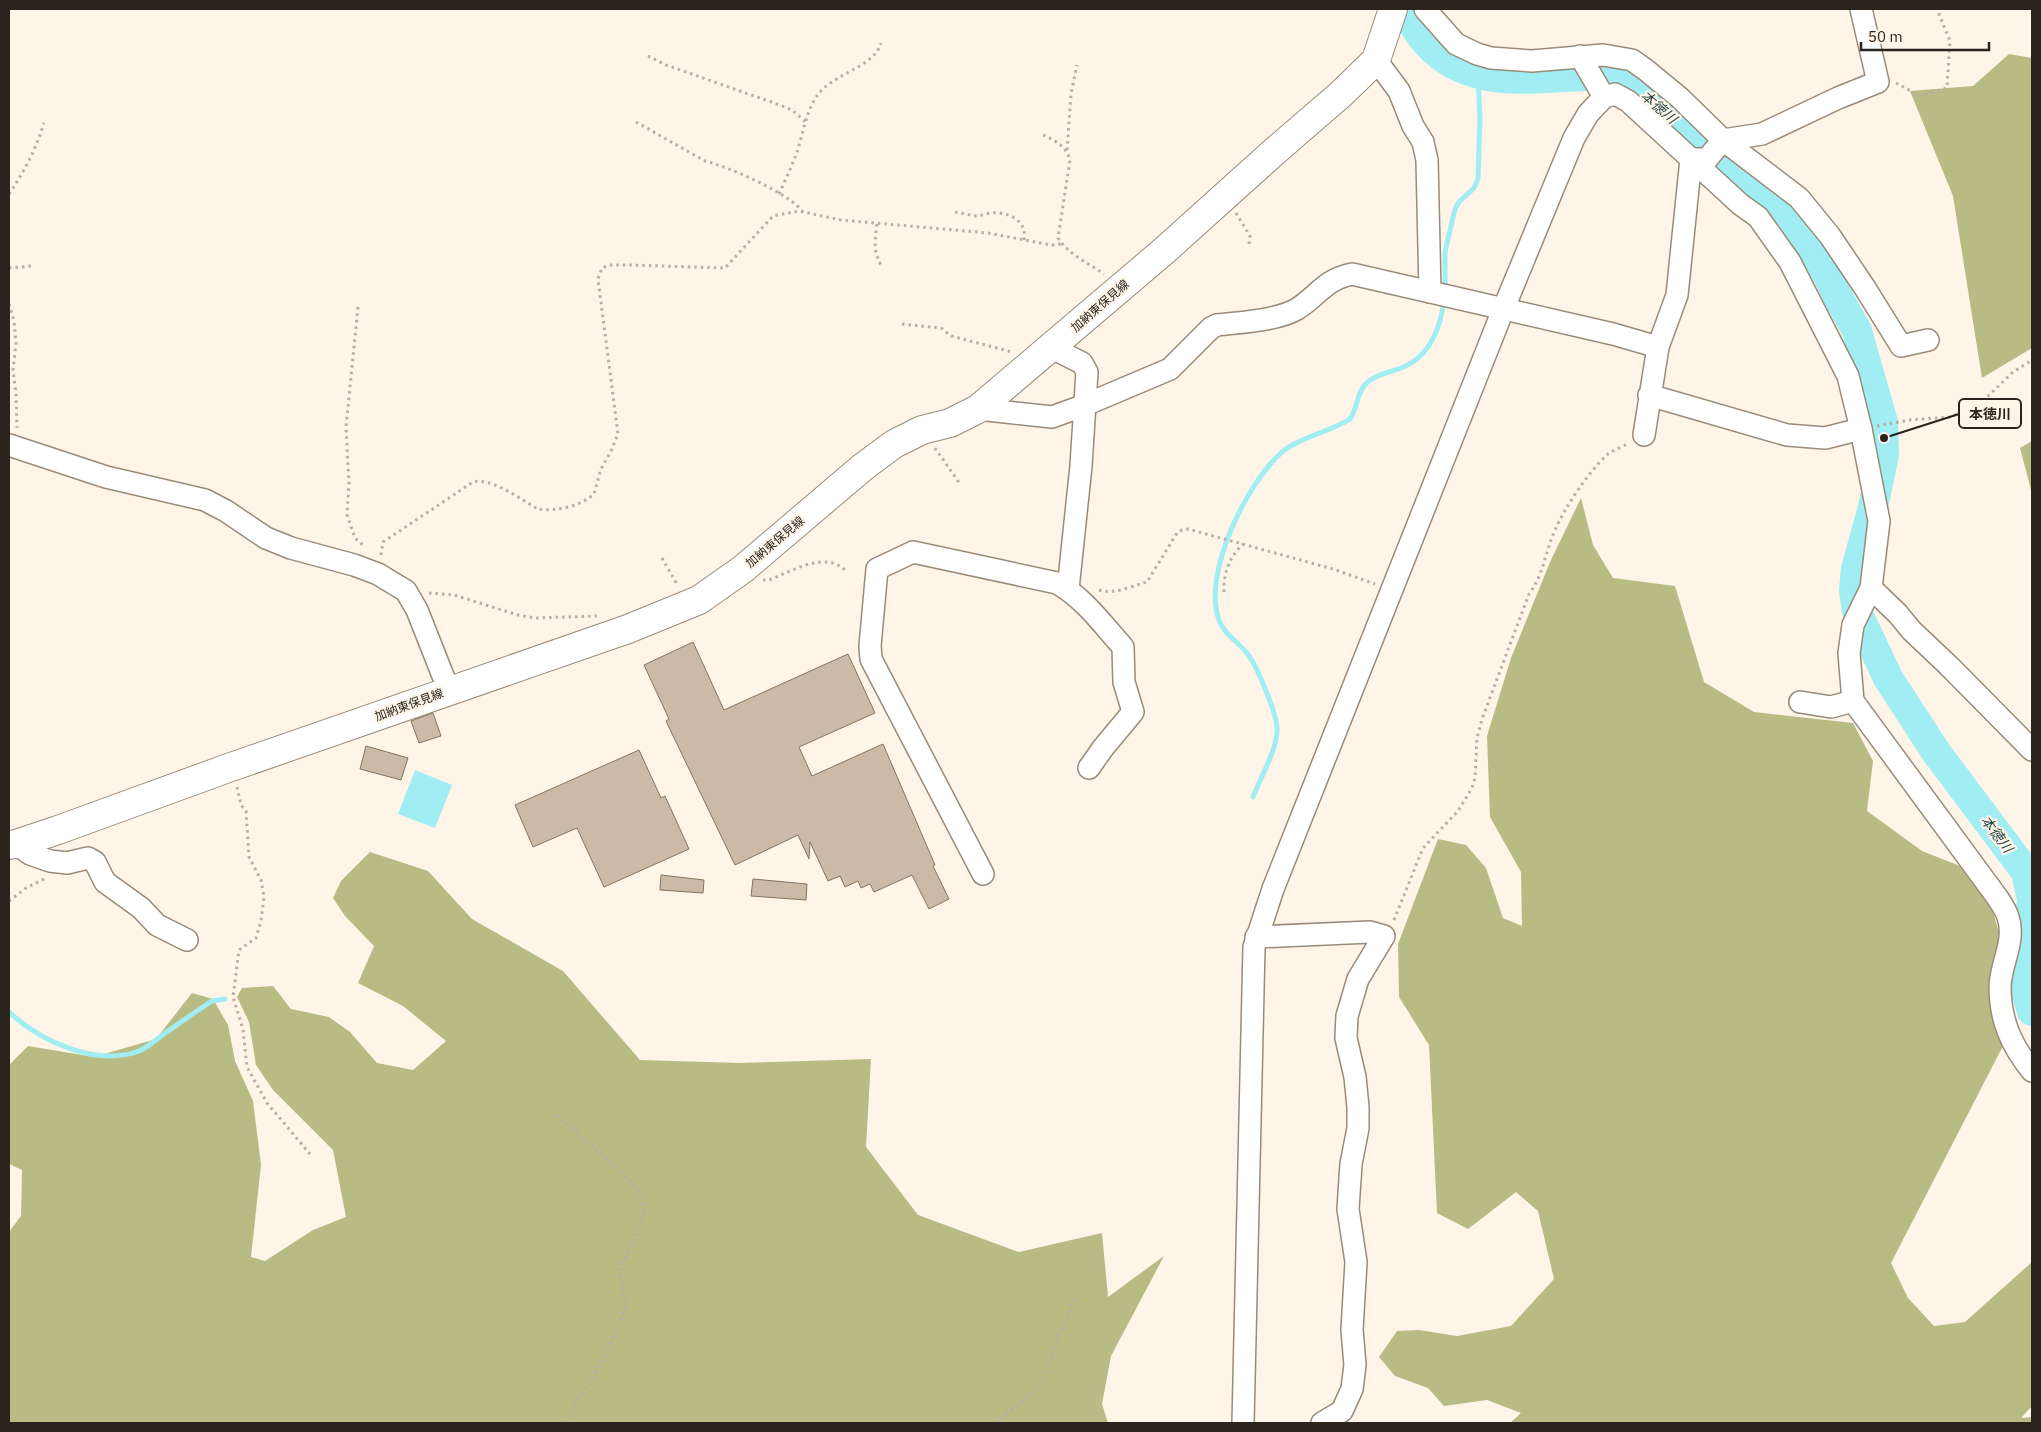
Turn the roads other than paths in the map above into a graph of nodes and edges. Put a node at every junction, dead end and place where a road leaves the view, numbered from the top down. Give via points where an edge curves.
1 (1393, 9) edge
2 (1425, 9) edge
3 (1861, 9) edge
4 (1580, 56) junction
5 (1376, 60) junction
6 (1604, 97) junction
7 (1723, 140) junction
8 (1699, 159) junction
9 (1430, 292) junction
10 (1503, 310) junction
11 (1928, 340) dead end
12 (1658, 347) junction
13 (1052, 348) junction
14 (1649, 395) junction
15 (1085, 405) junction
16 (978, 409) junction
17 (1865, 431) junction
18 (1644, 435) road end
19 (14, 446) edge
20 (1068, 581) junction
21 (1868, 595) junction
22 (449, 690) junction
23 (1853, 701) junction
24 (1800, 702) dead end
25 (2032, 750) edge
26 (1088, 768) dead end
27 (13, 844) edge
28 (983, 874) dead end
29 (1256, 937) junction
30 (187, 940) dead end
31 (2032, 1071) edge
32 (1243, 1423) edge
33 (1322, 1423) edge

1 - 5 main road, 加納東保見線
2 - 4 street via 1456,44 1477,54 1532,61
3 - 7 street via 1878,82 1762,134
4 - 6 street
4 - 7 street via 1603,55 1632,60 1680,98
5 - 9 street via 1399,91 1423,142 1427,160
5 - 13 main road, 加納東保見線
6 - 8 street via 1615,94 1628,101
6 - 10 street via 1588,114 1574,138
7 - 8 street
7 - 11 street via 1799,198 1840,251 1900,346
8 - 12 street via 1677,294
8 - 17 street via 1740,204 1758,217 1790,262 1848,376
9 - 10 street
9 - 15 street via 1352,274 1333,279 1287,314 1211,328 1170,369
10 - 12 street
10 - 29 street
12 - 14 street
13 - 15 street via 1082,363 1087,372
13 - 16 main road, 加納東保見線
14 - 17 street via 1787,435 1826,438
14 - 18 street
15 - 16 street via 1052,417
15 - 20 street
16 - 22 main road, 加納東保見線 via 894,444 862,467 743,569 699,600 628,629
17 - 21 street via 1878,521
19 - 22 street via 106,476 205,500 266,538 291,548 354,565 380,564 406,591 417,610
20 - 26 street via 1123,647 1124,682 1133,712
20 - 28 street via 1057,583 913,552 877,569 871,659
21 - 23 street via 1853,624 1849,653
21 - 25 street via 1898,614
22 - 27 main road, 加納東保見線
23 - 24 street via 1831,707
23 - 31 street via 1997,897 2008,918 2011,936 2000,985 2003,1017 2017,1052
27 - 30 street via 30,854 67,864 88,858 95,862 105,882 134,902 157,925
29 - 32 street
29 - 33 street via 1370,932 1384,936 1358,979 1347,1016 1346,1038 1358,1107 1348,1209 1356,1262 1352,1330 1355,1365 1352,1389 1342,1411

